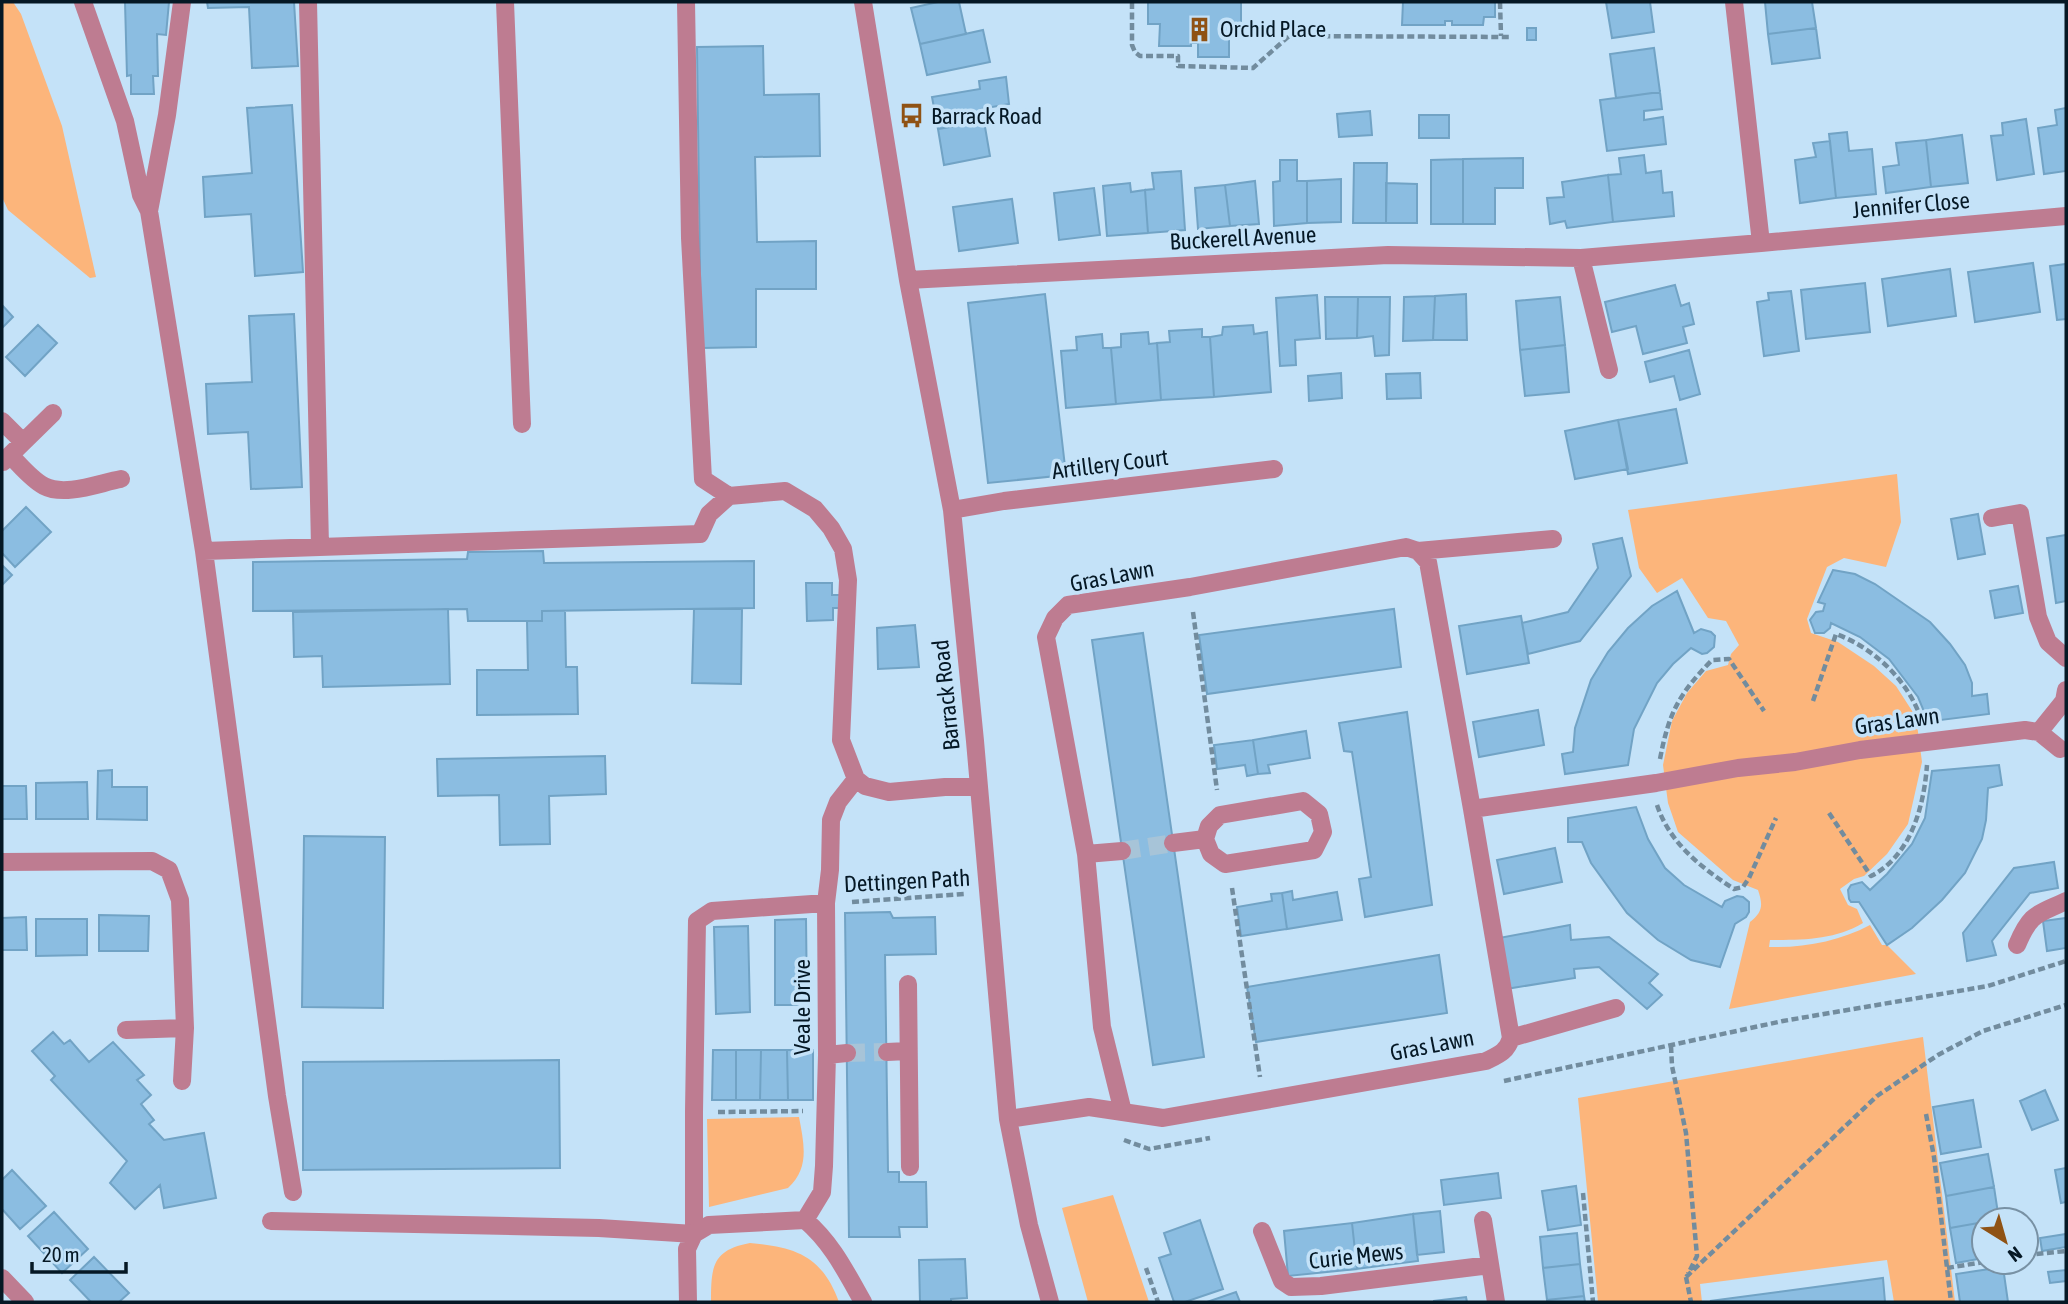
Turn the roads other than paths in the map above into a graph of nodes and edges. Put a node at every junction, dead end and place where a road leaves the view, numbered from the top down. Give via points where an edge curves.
1 (83, 2) edge
2 (182, 2) edge
3 (308, 2) edge
4 (505, 2) edge
5 (686, 2) edge
6 (863, 2) edge
7 (1734, 2) edge
8 (149, 211) junction
9 (2066, 216) edge
10 (1761, 243) junction
11 (1581, 258) junction
12 (908, 280) junction
13 (1609, 370) dead end
14 (53, 413) dead end
15 (2, 421) edge
16 (522, 424) dead end
17 (22, 441) junction
18 (6, 459) edge
19 (1274, 470) dead end
20 (121, 479) dead end
21 (729, 496) junction
22 (952, 510) junction
23 (1992, 518) dead end
24 (1553, 539) dead end
25 (320, 546) junction
26 (204, 551) junction
27 (1418, 551) junction
28 (2066, 658) edge
29 (2066, 690) edge
30 (2039, 732) junction
31 (2064, 752) edge
32 (856, 779) junction
33 (979, 787) junction
34 (1472, 809) junction
35 (1205, 839) junction
36 (1173, 843) tunnel mouth
37 (1122, 851) tunnel mouth
38 (1086, 854) junction
39 (2, 862) edge
40 (2066, 901) edge
41 (826, 903) junction
42 (2017, 945) dead end
43 (908, 984) dead end
44 (1616, 1008) dead end
45 (186, 1028) junction
46 (125, 1030) dead end
47 (1511, 1038) junction
48 (908, 1051) junction
49 (887, 1052) tunnel mouth
50 (847, 1053) tunnel mouth
51 (827, 1055) junction
52 (182, 1081) dead end
53 (1123, 1111) junction
54 (1008, 1119) junction
55 (910, 1167) dead end
56 (293, 1192) dead end
57 (805, 1220) junction
58 (1483, 1220) dead end
59 (271, 1221) dead end
60 (1262, 1231) dead end
61 (694, 1234) junction
62 (1490, 1265) junction
63 (2, 1278) edge
64 (26, 1302) edge
65 (688, 1302) edge
66 (863, 1302) edge
67 (1050, 1302) edge
68 (1496, 1302) edge

1 - 8 street via 125,121 141,195
2 - 8 street
3 - 25 street
4 - 16 street
5 - 21 street via 690,237 703,479
6 - 12 street, Barrack Road
7 - 10 street
8 - 26 street
9 - 10 street, Jennifer Close
10 - 11 street, Buckerell Avenue
11 - 12 street, Buckerell Avenue via 1388,254
11 - 13 street
12 - 22 street, Barrack Road
14 - 17 street
15 - 17 street
17 - 18 street
18 - 20 street via 45,487 60,491
19 - 22 street, Artillery Court
21 - 25 street via 709,514 700,534
21 - 32 street via 785,491 815,509 843,549 848,580 841,740
22 - 33 street, Barrack Road
23 - 28 street via 2021,513 2038,617 2048,642
24 - 27 street, Gras Lawn
25 - 26 street
26 - 56 street
27 - 34 street via 1428,562
27 - 38 street, Gras Lawn via 1406,547 1069,605 1055,618 1046,637
29 - 30 street via 2064,701
30 - 31 street
30 - 34 street, Gras Lawn via 1929,740
32 - 33 street via 889,792
32 - 41 street, Veale Drive via 831,820
33 - 54 street, Barrack Road
34 - 47 street
35 - 35 street via 1220,815 1303,801 1319,814 1323,832 1314,850 1225,864 1211,854
35 - 36 street
37 - 38 street
38 - 53 street, Gras Lawn via 1102,1027
39 - 45 street via 152,861 169,870 180,900
40 - 42 street via 2041,911 2025,925
41 - 51 street, Veale Drive
41 - 61 street via 712,911 698,921
43 - 48 street
44 - 47 street
45 - 46 street
45 - 52 street
47 - 53 street, Gras Lawn via 1508,1048 1486,1061 1163,1118
48 - 49 street
48 - 55 street
50 - 51 street
51 - 57 street, Veale Drive via 822,1192
53 - 54 street, Gras Lawn via 1088,1107
54 - 67 street, Barrack Road via 1028,1225
57 - 61 street via 709,1225
57 - 66 street via 834,1251
58 - 62 street
59 - 61 street
60 - 62 street, Curie Mews via 1282,1281 1292,1287
61 - 65 street via 687,1249
62 - 68 street
63 - 64 street

